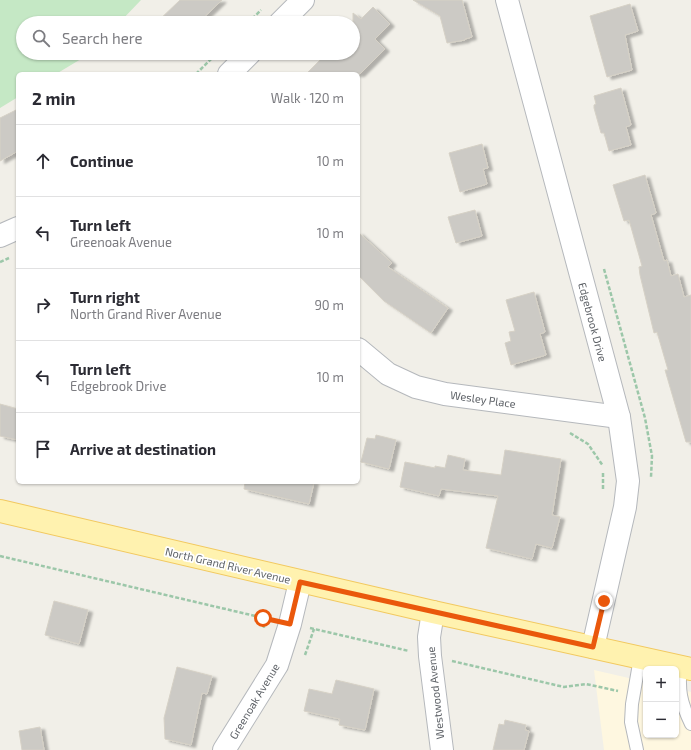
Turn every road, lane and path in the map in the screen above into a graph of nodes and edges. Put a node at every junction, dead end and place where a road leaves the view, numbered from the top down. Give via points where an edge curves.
1 (303, 0) edge
2 (507, 0) edge
3 (287, 16) edge
4 (210, 60) edge
5 (243, 60) edge
6 (198, 72) edge
7 (231, 72) edge
8 (16, 229) edge
9 (0, 236) edge
10 (360, 351) edge
11 (619, 417) junction
12 (569, 433) dead end
13 (603, 498) dead end
14 (0, 511) edge
15 (0, 556) edge
16 (300, 582) junction
17 (433, 612) junction
18 (290, 624) junction
19 (593, 647) junction
20 (430, 656) junction
21 (640, 658) junction
22 (686, 668) edge
23 (633, 695) junction
24 (691, 724) edge
25 (224, 750) edge
26 (442, 750) edge
27 (637, 750) edge

1 - 3 street
2 - 11 street, Edgebrook Drive
4 - 6 path
5 - 7 street
8 - 9 street
10 - 11 street, Wesley Place via 388,374 416,386 445,394
11 - 19 street, Edgebrook Drive via 628,482 625,507
12 - 13 path via 588,444 603,466
14 - 16 main road, North Grand River Avenue
15 - 18 path
16 - 17 main road, North Grand River Avenue
16 - 18 street, Greenoak Avenue
17 - 19 main road, North Grand River Avenue
17 - 20 street, Westwood Avenue via 429,637
18 - 20 path
18 - 25 street, Greenoak Avenue via 277,665
19 - 21 main road, North Grand River Avenue
20 - 23 path via 564,687 586,684
20 - 26 street, Westwood Avenue
21 - 22 main road, North Grand River Avenue
21 - 23 lane
22 - 24 lane via 679,685 682,706
23 - 27 lane via 632,722

